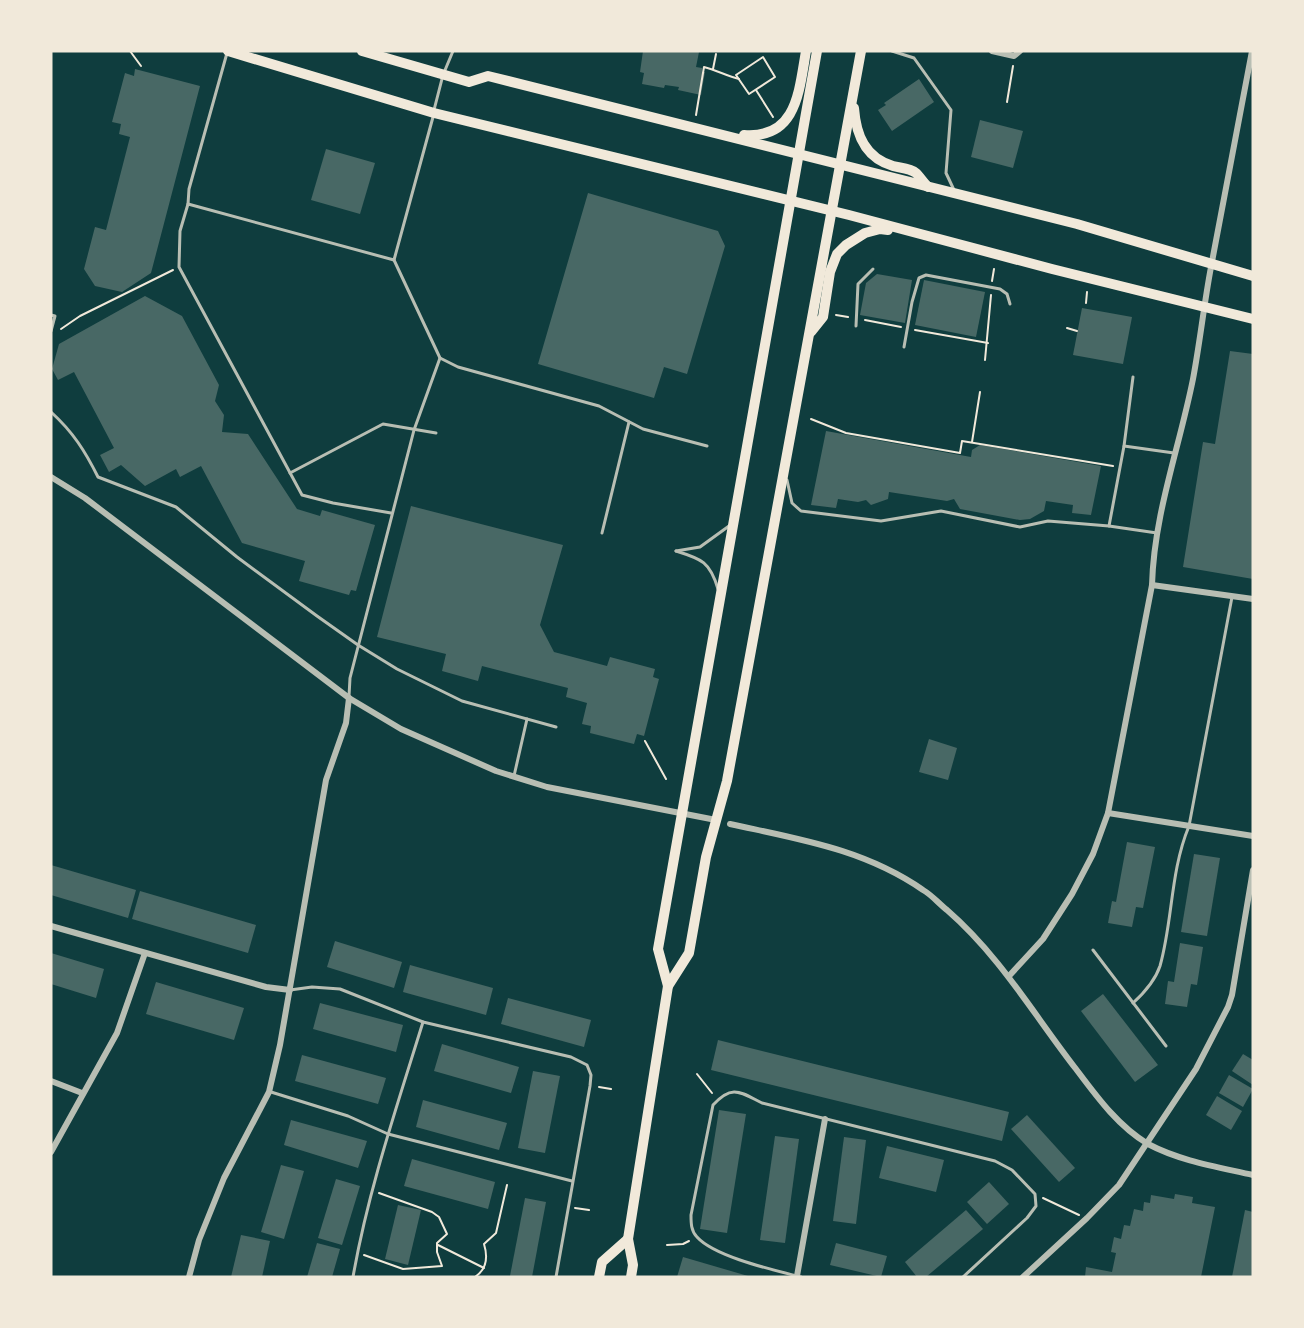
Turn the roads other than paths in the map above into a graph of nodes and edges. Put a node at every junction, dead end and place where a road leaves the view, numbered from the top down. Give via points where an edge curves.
1 (228, 51) edge
2 (362, 51) edge
3 (453, 51) edge
4 (806, 51) edge
5 (817, 51) edge
6 (861, 51) edge
7 (892, 51) edge
8 (992, 51) edge
9 (1252, 51) edge
10 (1017, 54) edge
11 (443, 75) junction
12 (853, 90) junction
13 (434, 113) junction
14 (709, 131) junction
15 (798, 154) junction
16 (840, 165) junction
17 (928, 187) junction
18 (957, 194) junction
19 (790, 200) junction
20 (188, 204) junction
21 (831, 211) junction
22 (931, 236) junction
23 (394, 260) junction
24 (1212, 264) junction
25 (873, 269) dead end
26 (1253, 276) edge
27 (1010, 304) dead end
28 (1204, 307) junction
29 (51, 315) edge
30 (1253, 319) edge
31 (856, 326) dead end
32 (51, 331) edge
33 (809, 335) junction
34 (904, 346) dead end
35 (441, 358) junction
36 (1133, 377) dead end
37 (51, 412) edge
38 (629, 422) junction
39 (414, 430) junction
40 (436, 433) dead end
41 (706, 446) dead end
42 (1124, 446) junction
43 (1174, 453) junction
44 (784, 469) junction
45 (290, 473) junction
46 (51, 477) edge
47 (391, 513) junction
48 (733, 523) junction
49 (1109, 526) junction
50 (602, 533) dead end
51 (1157, 533) junction
52 (1152, 585) junction
53 (720, 596) junction
54 (1232, 597) junction
55 (1253, 598) edge
56 (358, 645) junction
57 (349, 698) junction
58 (527, 719) junction
59 (556, 727) dead end
60 (513, 777) junction
61 (682, 813) junction
62 (1108, 813) junction
63 (716, 820) junction
64 (730, 824) dead end
65 (1189, 826) junction
66 (1253, 836) edge
67 (1253, 870) edge
68 (51, 926) edge
69 (1093, 950) dead end
70 (146, 953) junction
71 (1009, 975) junction
72 (668, 986) junction
73 (290, 990) junction
74 (1133, 1003) junction
75 (423, 1022) junction
76 (1166, 1046) dead end
77 (51, 1081) edge
78 (269, 1092) junction
79 (82, 1093) junction
80 (825, 1119) junction
81 (388, 1134) junction
82 (1147, 1143) junction
83 (51, 1152) edge
84 (1253, 1175) edge
85 (572, 1181) junction
86 (628, 1239) junction
87 (799, 1276) edge
88 (189, 1277) edge
89 (353, 1277) edge
90 (556, 1277) edge
91 (599, 1277) edge
92 (631, 1277) edge
93 (963, 1277) edge
94 (1023, 1277) edge

1 - 13 main road
1 - 20 lane
2 - 11 main road
3 - 11 lane
4 - 14 main road via 797,102 775,128 766,135
5 - 15 main road
6 - 12 main road
7 - 18 lane via 914,58 951,110 946,174
8 - 10 street
9 - 24 street
11 - 13 lane
11 - 14 main road via 470,82 488,76
12 - 16 main road
12 - 17 main road via 857,131 868,152 891,165 914,171
13 - 19 main road
13 - 23 lane
14 - 15 main road
15 - 16 main road
15 - 19 main road
16 - 17 main road
16 - 21 main road
17 - 18 main road
18 - 24 main road
19 - 21 main road
19 - 48 main road
20 - 23 lane
20 - 45 lane via 180,231 179,267
21 - 22 main road
21 - 33 main road
22 - 28 main road
22 - 33 main road via 880,229 846,245 837,254 830,272 823,317
23 - 35 lane
24 - 26 main road
24 - 28 street
25 - 31 lane via 858,284
27 - 34 lane via 1006,294 991,287 926,275 919,278 914,292
28 - 30 main road
28 - 43 street via 1192,381
29 - 32 lane via 56,316
33 - 44 main road
35 - 38 lane via 458,368 598,406
35 - 39 lane
36 - 42 lane
37 - 56 lane via 69,428 98,477 176,507
38 - 41 lane
38 - 50 lane
39 - 40 lane
39 - 45 lane via 383,424
39 - 47 lane
42 - 43 lane
42 - 49 lane
43 - 51 street
44 - 49 lane via 792,503 801,511 882,521 941,511 1020,527 1048,521
44 - 63 main road via 727,782
45 - 47 lane via 302,495
46 - 57 street via 85,498
47 - 56 lane
48 - 53 main road
48 - 53 lane via 700,547 676,551 700,559 711,569
49 - 51 lane
51 - 52 street
52 - 54 street
52 - 62 street
53 - 61 main road
54 - 55 street
54 - 65 lane
56 - 57 lane
56 - 58 lane via 462,701
57 - 60 street via 424,740
57 - 73 street via 346,723 326,780
58 - 59 lane
58 - 60 lane
60 - 61 street via 568,792
61 - 63 street
61 - 72 main road via 658,950
62 - 65 street
62 - 71 street via 1072,894 1043,939
63 - 72 main road via 688,953
64 - 71 street via 864,857 923,890 967,927
65 - 66 street
65 - 74 lane via 1180,847 1159,968
67 - 82 street via 1228,1007 1196,1070
68 - 70 street
69 - 74 lane
70 - 73 street via 266,987
70 - 79 street via 117,1033
71 - 82 street via 1106,1108
72 - 86 main road
73 - 75 lane via 340,989
73 - 78 street
74 - 76 lane
75 - 81 lane
75 - 85 lane via 580,1060 587,1065 590,1086
77 - 79 street
78 - 81 lane via 348,1116
78 - 88 street via 224,1178
79 - 83 street
80 - 87 street
80 - 87 lane via 762,1103 738,1092 723,1094 713,1105 691,1215 697,1237 708,1245 737,1260
80 - 93 lane via 995,1161 1012,1170 1035,1194 1036,1206 1027,1218
81 - 85 lane
81 - 89 lane
82 - 84 street via 1170,1154
82 - 94 street via 1119,1185
85 - 90 lane
86 - 91 main road via 602,1262
86 - 92 main road

